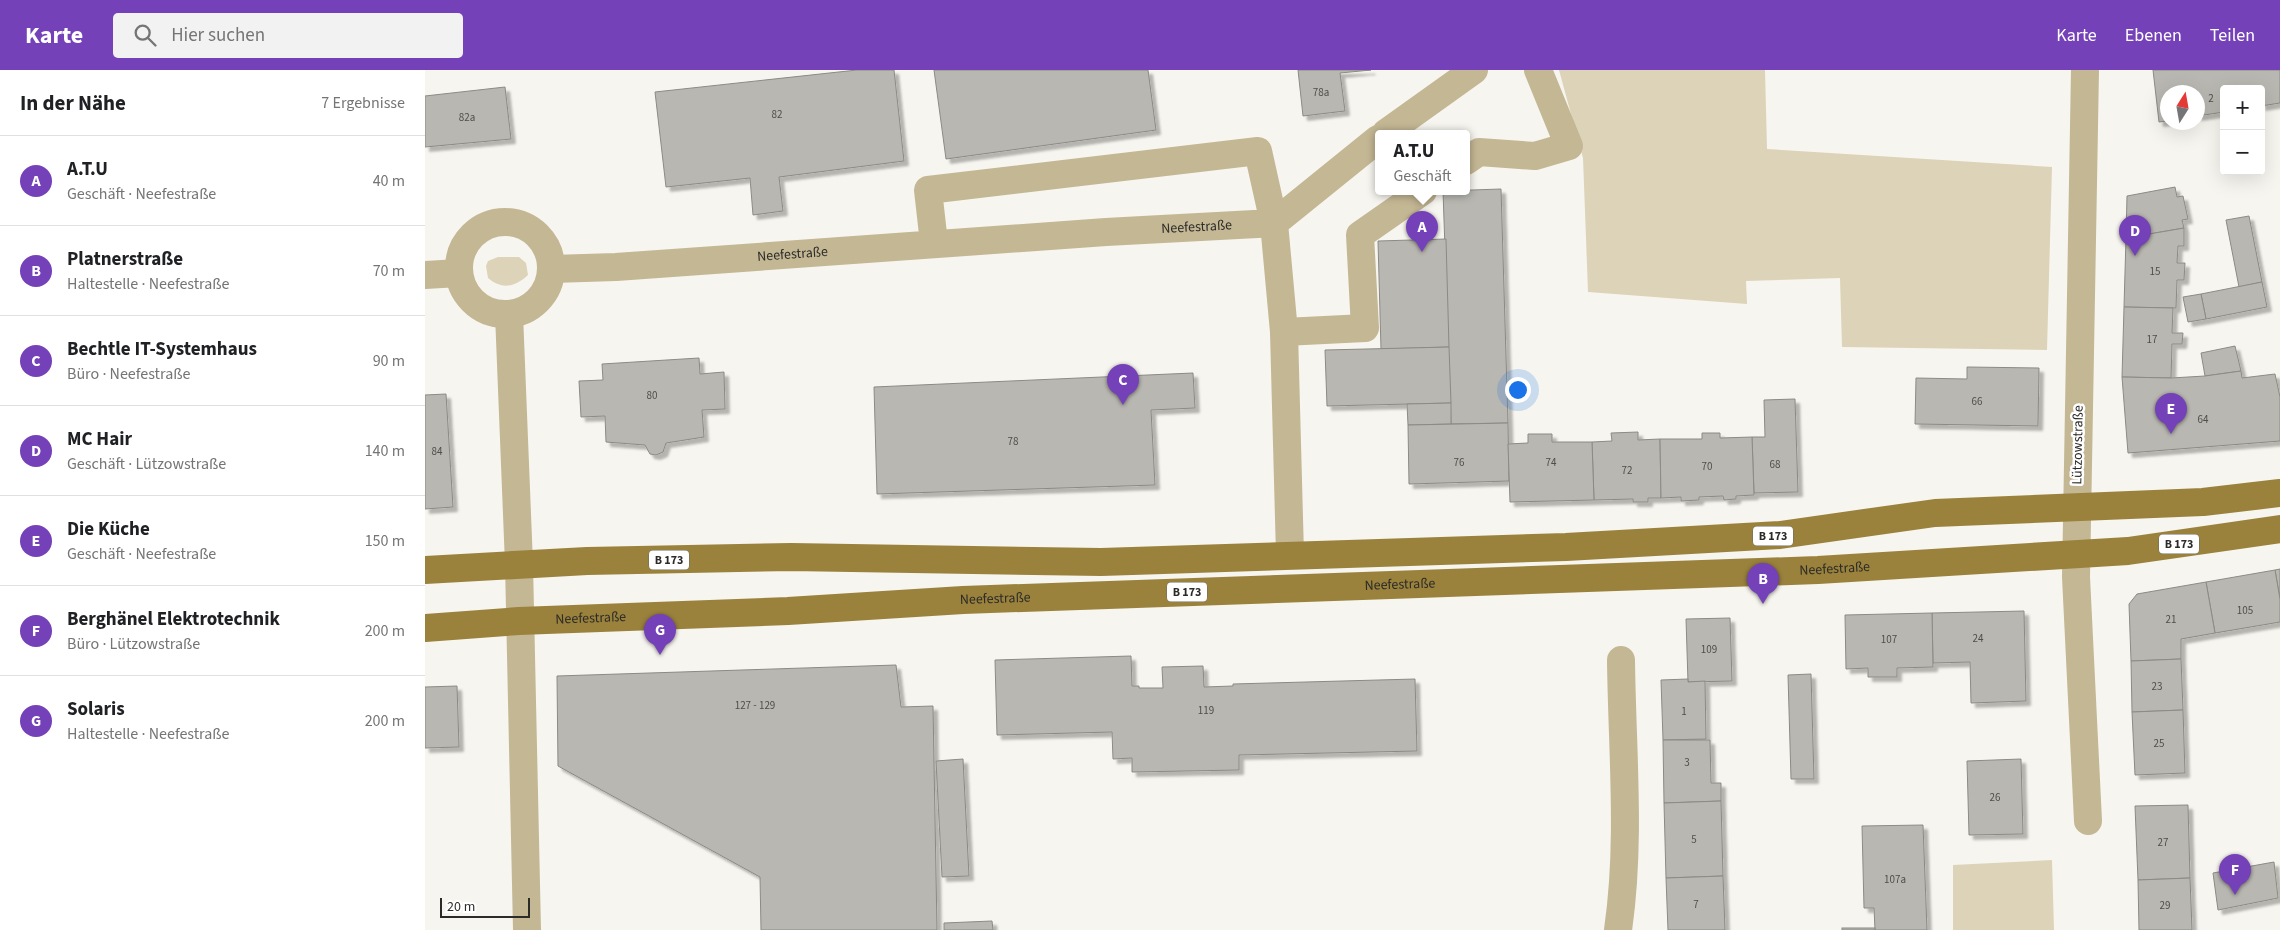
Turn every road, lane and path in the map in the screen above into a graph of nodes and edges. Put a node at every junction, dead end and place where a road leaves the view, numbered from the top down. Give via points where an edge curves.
1 (1474, 70) edge
2 (1538, 70) edge
3 (2085, 70) edge
4 (1389, 130) edge
5 (1375, 141) edge
6 (1470, 158) edge
7 (1417, 195) edge
8 (1274, 223) junction
9 (935, 243) junction
10 (552, 269) junction
11 (459, 273) junction
12 (425, 275) edge
13 (509, 314) junction
14 (1284, 332) junction
15 (2280, 493) edge
16 (2077, 507) junction
17 (2280, 529) edge
18 (2076, 554) junction
19 (1291, 555) junction
20 (519, 564) junction
21 (425, 570) edge
22 (519, 620) junction
23 (425, 628) edge
24 (1621, 660) dead end
25 (2088, 820) dead end
26 (527, 930) edge
27 (1618, 930) edge

1 - 4 street
2 - 6 street via 1569,146 1535,156 1479,152
3 - 16 street, Lützowstraße
5 - 8 street
7 - 14 street via 1360,235 1365,328
8 - 9 street, Neefestraße
8 - 9 street via 1258,151 928,190
8 - 14 street
9 - 10 street, Neefestraße
10 - 11 street via 549,250 538,234 522,224 503,221 484,226 469,238 460,254
10 - 13 street via 548,286 539,300 525,310
11 - 12 street
11 - 13 street via 463,287 481,308
13 - 20 street
14 - 19 street
15 - 16 main road, B 173 via 2203,502
16 - 18 street, Lützowstraße
16 - 19 main road, B 173 via 1935,513 1780,535 1691,542
17 - 18 main road, Neefestraße / B 173 via 2152,548
18 - 22 main road, Neefestraße / B 173 via 1783,572 1026,598 788,611
18 - 25 street, Lützowstraße
19 - 20 main road, B 173 via 1101,562 791,557
20 - 21 main road, B 173
20 - 22 street
22 - 23 main road, Neefestraße / B 173
22 - 26 street
24 - 27 street via 1625,821 1624,878

